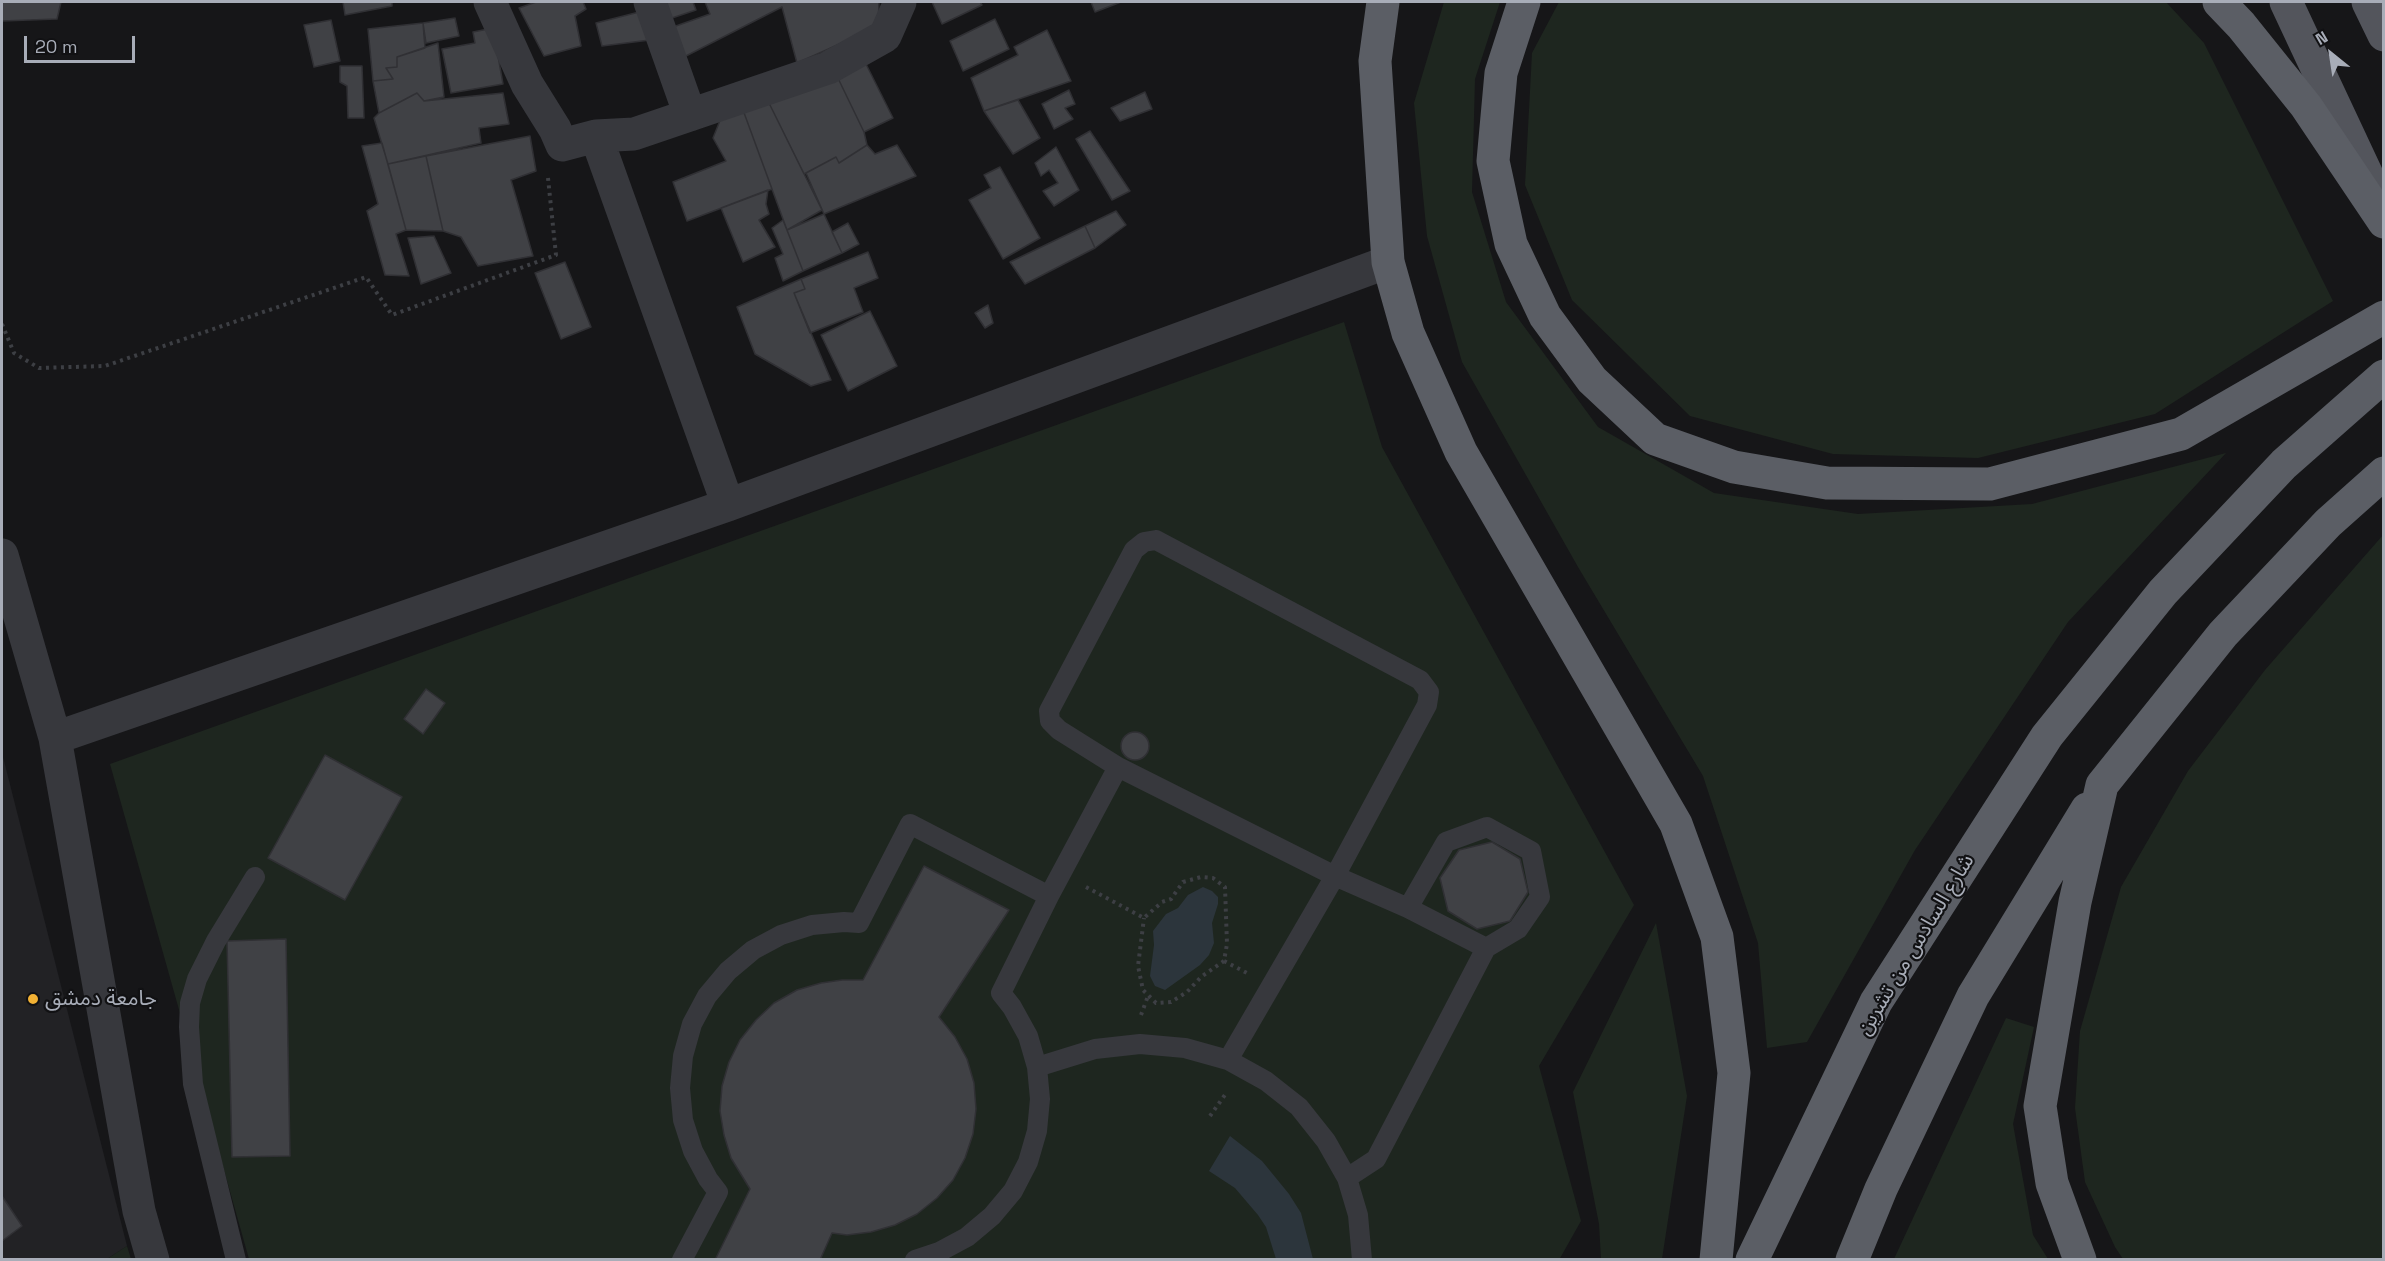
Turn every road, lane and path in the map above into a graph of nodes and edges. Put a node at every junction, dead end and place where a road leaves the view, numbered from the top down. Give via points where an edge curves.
1 (490, 2) edge
2 (650, 2) edge
3 (900, 2) edge
4 (1383, 2) edge
5 (1524, 2) edge
6 (2219, 2) edge
7 (2286, 2) edge
8 (2368, 2) edge
9 (2384, 35) edge
10 (690, 115) junction
11 (555, 129) junction
12 (596, 136) junction
13 (2384, 211) edge
14 (2384, 222) edge
15 (1388, 262) junction
16 (2384, 317) edge
17 (2, 324) edge
18 (2384, 376) edge
19 (2384, 473) edge
20 (728, 505) junction
21 (2, 555) edge
22 (55, 738) junction
23 (1118, 767) junction
24 (2102, 785) junction
25 (1061, 873) junction
26 (1335, 876) junction
27 (255, 877) dead end
28 (1049, 897) junction
29 (1408, 908) junction
30 (1144, 918) junction
31 (1486, 948) junction
32 (1228, 1060) junction
33 (1037, 1067) junction
34 (1347, 1178) junction
35 (939, 1256) edge
36 (153, 1260) edge
37 (236, 1260) edge
38 (682, 1260) edge
39 (915, 1260) edge
40 (1362, 1260) edge
41 (1716, 1260) edge
42 (1752, 1260) edge
43 (1852, 1260) edge
44 (2080, 1260) edge

1 - 11 street via 527,84
2 - 10 street
3 - 10 street via 885,36 828,68
4 - 15 highway via 1375,61
5 - 16 highway via 1501,73 1493,161 1511,244 1545,316 1592,380 1655,439 1734,467 1827,483 1990,484 2181,434
6 - 14 highway via 2306,106
7 - 13 main road
8 - 9 main road
10 - 12 street via 634,134
11 - 12 street via 562,145
11 - 17 path via 545,144 556,255 392,315 366,278 105,366 39,368 14,353
12 - 20 street
15 - 20 street
15 - 41 highway via 1408,333 1461,452 1676,824 1717,937 1734,1073
18 - 42 highway, شارع السادس من تشرين via 2284,464 2171,584 2046,736 1876,1002
19 - 24 highway via 2328,524 2223,634
20 - 22 street
21 - 22 street
22 - 36 street via 139,1211
23 - 25 lane
23 - 26 lane
23 - 26 lane via 1059,730 1050,721 1049,711 1134,550 1144,542 1156,540 1420,680 1429,692 1427,705
24 - 43 highway via 1972,996
24 - 44 highway via 2075,902 2040,1106 2052,1184
25 - 28 lane
25 - 30 path
26 - 29 lane
26 - 32 lane
27 - 37 lane via 216,941 190,1003 193,1084
28 - 33 lane via 1001,993 1028,1036
28 - 38 lane via 910,824 859,923 812,925 781,935 753,950 728,971 707,996 692,1024 683,1056 683,1120 693,1151 718,1192
29 - 31 lane
29 - 31 lane via 1446,842 1486,827 1531,851 1540,897 1518,929
30 - 30 path via 1171,898 1183,882 1213,878 1225,887 1224,961 1171,1002 1156,1003 1143,990 1138,966
31 - 34 lane via 1376,1159
32 - 33 lane via 1185,1048 1140,1044 1095,1049
32 - 34 lane via 1266,1081 1299,1107 1326,1141
33 - 35 lane via 1038,1131 1013,1191 992,1216
34 - 40 lane via 1358,1215
35 - 39 lane

